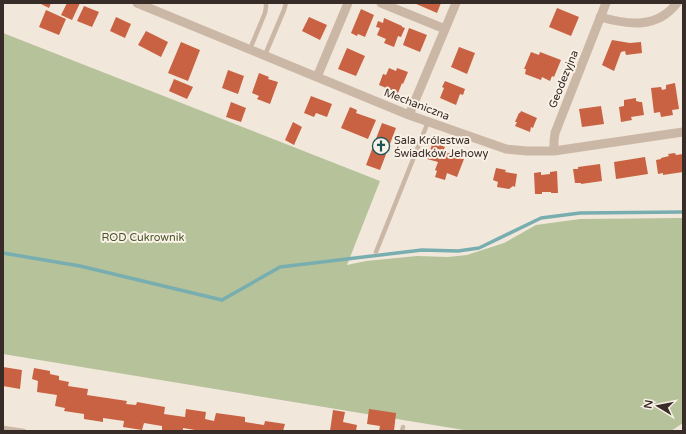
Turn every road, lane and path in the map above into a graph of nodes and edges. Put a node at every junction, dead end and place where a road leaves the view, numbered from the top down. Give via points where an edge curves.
1 (137, 3) edge
2 (266, 3) edge
3 (286, 3) edge
4 (348, 3) edge
5 (381, 3) edge
6 (456, 3) edge
7 (606, 3) edge
8 (677, 3) edge
9 (157, 7) edge
10 (600, 17) junction
11 (445, 29) junction
12 (250, 49) junction
13 (265, 55) junction
14 (317, 77) junction
15 (409, 115) junction
16 (428, 122) junction
17 (683, 132) edge
18 (554, 150) junction
19 (376, 252) dead end
20 (3, 428) edge
21 (24, 431) edge

1 - 9 street, Mechaniczna
2 - 12 lane via 265,13
3 - 13 lane
4 - 14 street
5 - 11 street
6 - 11 street
7 - 10 street, Geodezyjna
8 - 10 street via 666,14 642,23 627,23
9 - 12 street, Mechaniczna
10 - 18 street, Geodezyjna via 555,132
11 - 15 street
12 - 13 street, Mechaniczna
13 - 14 street, Mechaniczna
14 - 15 street, Mechaniczna
15 - 16 street, Mechaniczna
16 - 18 street, Mechaniczna via 506,149
16 - 19 lane
17 - 18 street, Mechaniczna
20 - 21 lane

